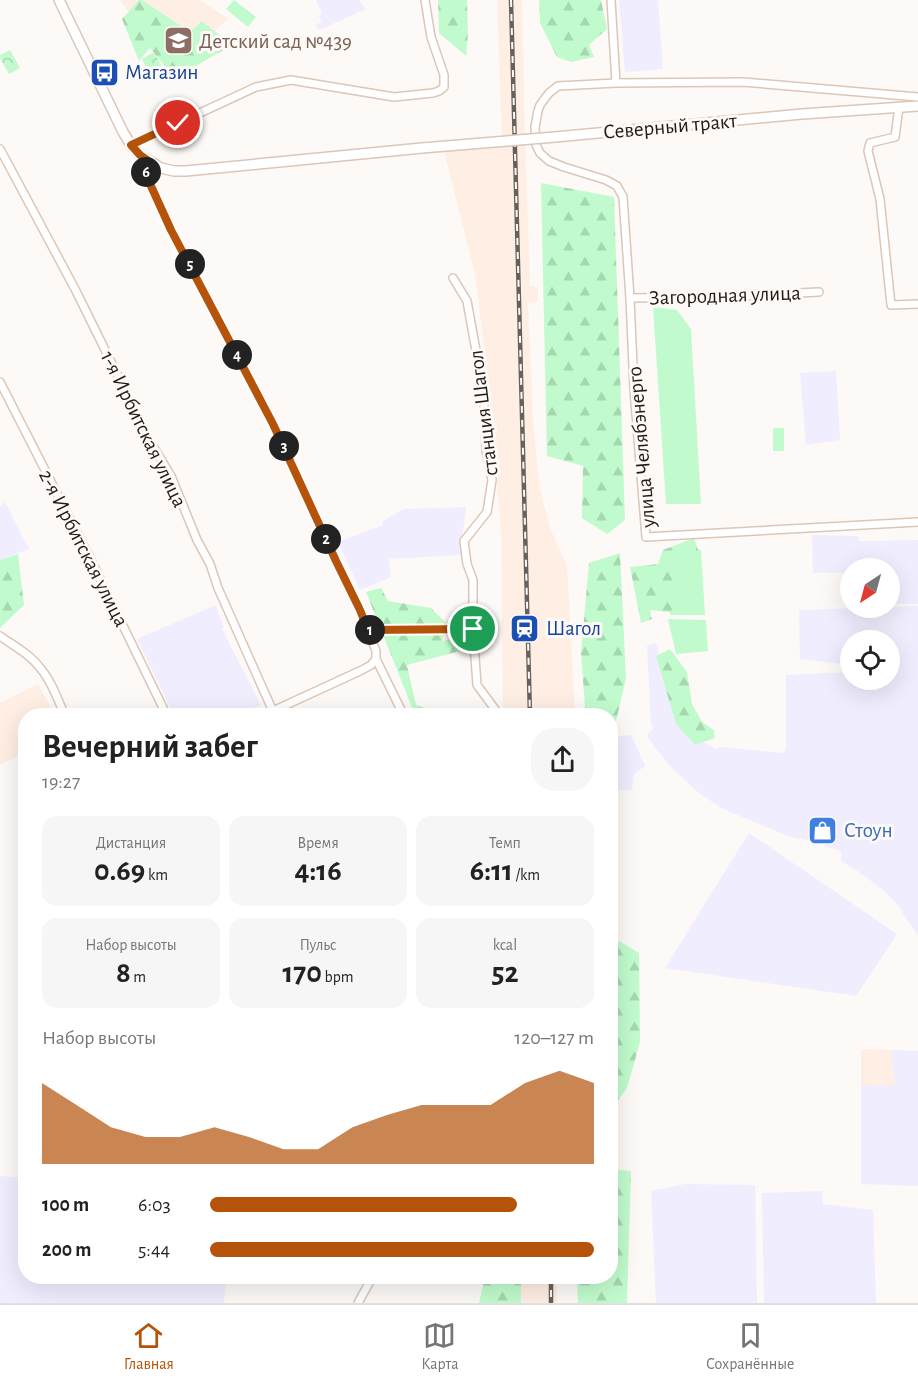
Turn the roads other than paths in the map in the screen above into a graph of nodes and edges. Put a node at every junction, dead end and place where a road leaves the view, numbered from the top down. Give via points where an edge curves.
1 (59, 0) edge
2 (425, 0) edge
3 (611, 0) edge
4 (616, 83) junction
5 (918, 97) edge
6 (918, 106) edge
7 (899, 107) junction
8 (131, 145) junction
9 (0, 149) edge
10 (150, 162) junction
11 (623, 197) joint
12 (453, 278) dead end
13 (819, 292) dead end
14 (630, 298) junction
15 (918, 304) edge
16 (0, 382) edge
17 (918, 522) edge
18 (473, 629) junction
19 (368, 630) junction
20 (0, 636) edge
21 (376, 658) junction
22 (61, 708) edge
23 (163, 708) edge
24 (272, 708) edge
25 (284, 708) edge
26 (400, 708) edge
27 (494, 708) edge
28 (369, 1284) edge
29 (358, 1303) edge

1 - 8 main road
2 - 8 street via 431,37 445,81 439,91 394,97 291,80 256,87
3 - 4 street
4 - 5 street, Северный тракт via 743,82
4 - 11 street, Северный тракт via 558,86 540,105 536,145 549,161 606,180 617,186
6 - 7 main road, Северный тракт
7 - 10 main road, Северный тракт, bridge via 186,171
7 - 15 street via 895,137 870,143 868,151 880,199 891,305
8 - 10 main road
9 - 24 street, 1-я Ирбитская улица via 75,289 135,416 171,476
10 - 19 street via 146,175 165,216 273,424
11 - 14 street, улица Челябэнерго
12 - 18 street, станция Шагол via 467,301 492,480 487,512 465,541 473,580
13 - 14 street, Загородная улица
14 - 17 street, улица Челябэнерго via 646,537
16 - 23 street, 2-я Ирбитская улица
18 - 19 street
18 - 27 street, станция Шагол via 477,685
19 - 21 street
20 - 22 street via 40,668
21 - 25 street via 362,670
21 - 26 street
28 - 29 street

